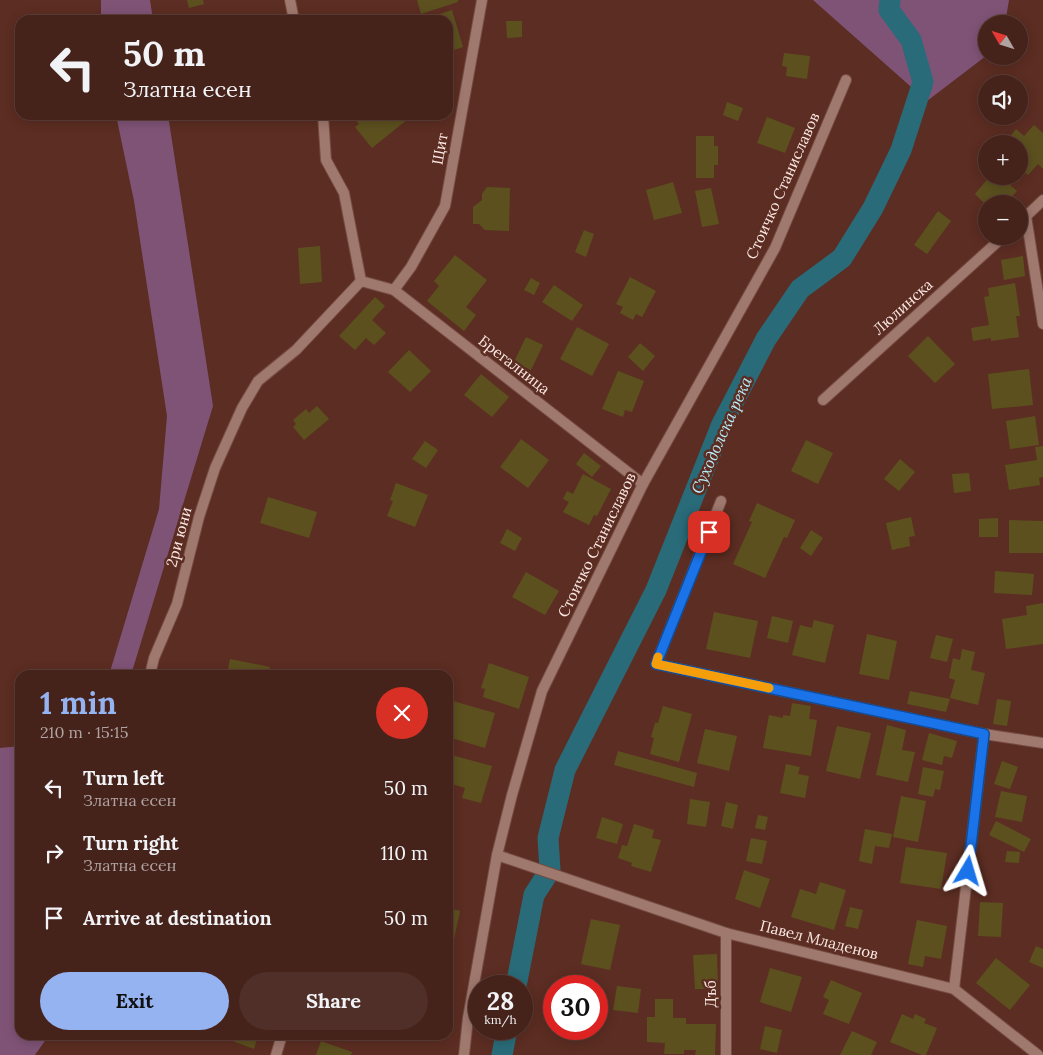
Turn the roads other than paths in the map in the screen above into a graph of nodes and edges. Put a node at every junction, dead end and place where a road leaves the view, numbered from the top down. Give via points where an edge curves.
1 (290, 0) edge
2 (482, 0) edge
3 (293, 15) edge
4 (846, 80) dead end
5 (324, 120) edge
6 (1043, 200) edge
7 (1028, 214) edge
8 (994, 245) edge
9 (1027, 245) edge
10 (361, 281) junction
11 (394, 290) junction
12 (1043, 324) edge
13 (823, 400) dead end
14 (642, 484) junction
15 (721, 502) dead end
16 (151, 670) edge
17 (984, 734) junction
18 (1043, 743) edge
19 (497, 855) junction
20 (726, 932) junction
21 (954, 989) junction
22 (280, 1040) edge
23 (276, 1055) edge
24 (464, 1055) edge
25 (726, 1055) edge
26 (1038, 1055) edge

1 - 3 street
2 - 11 street, Щит via 445,206 411,267
4 - 14 street, Стоичко Станиславов via 776,248
5 - 10 street via 326,160 344,193
6 - 7 street
8 - 13 street, Люлинска
9 - 12 street
10 - 11 street, Брегалница
10 - 16 street, 2ри юни via 296,350 258,381 242,408 215,468 177,604
11 - 14 street, Брегалница
14 - 19 street, Стоичко Станиславов via 542,692
15 - 17 street via 656,664
17 - 18 street
17 - 21 street
19 - 20 street, Павел Младенов
19 - 24 street, Стоичко Станиславов
20 - 21 street, Павел Младенов
20 - 25 street, Дъб
21 - 26 street, Павел Младенов
22 - 23 street

